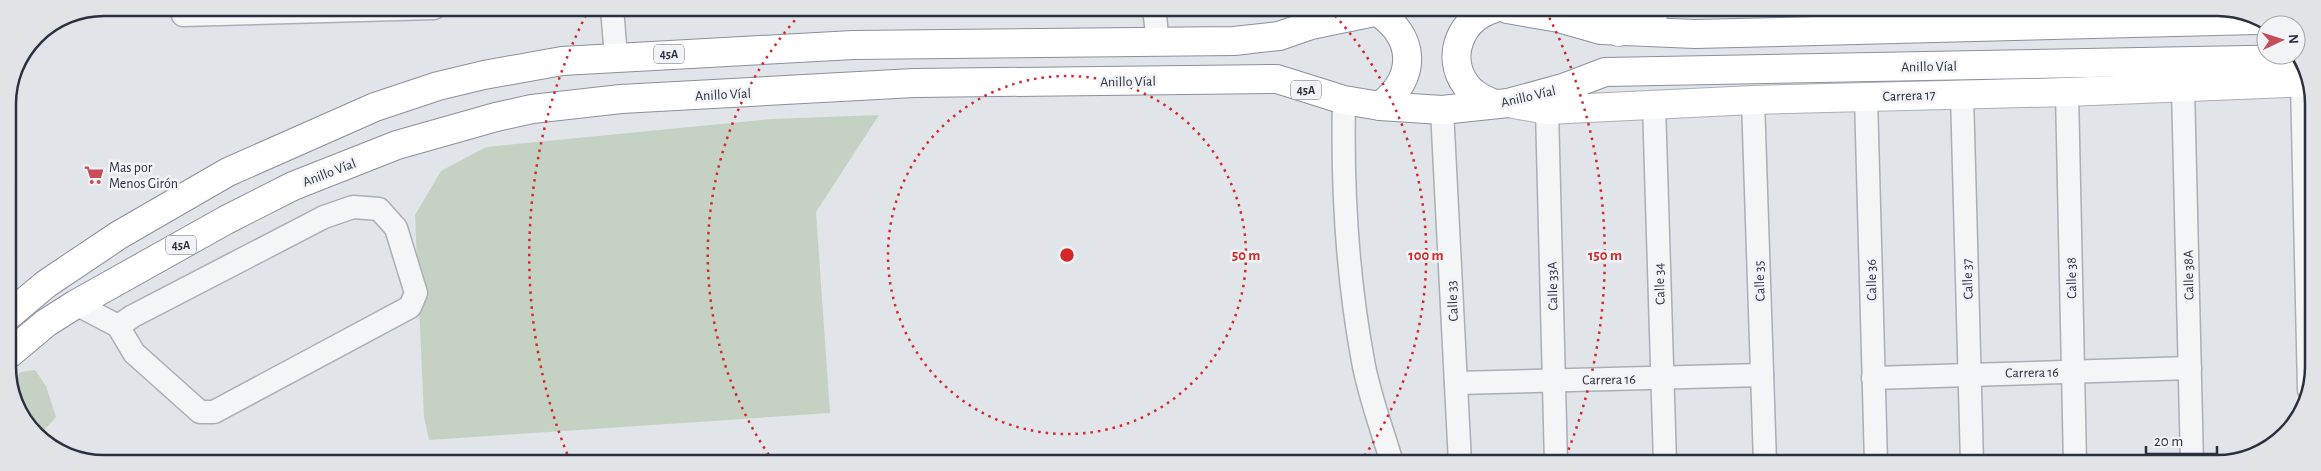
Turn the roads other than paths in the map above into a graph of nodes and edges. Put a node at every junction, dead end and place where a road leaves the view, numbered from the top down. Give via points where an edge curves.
1 (613, 16) edge
2 (1155, 16) edge
3 (1351, 16) edge
4 (1387, 16) edge
5 (1477, 16) edge
6 (1547, 16) edge
7 (1633, 16) edge
8 (2243, 20) edge
9 (1607, 24) edge
10 (1158, 42) junction
11 (616, 57) junction
12 (2300, 75) edge
13 (2300, 75) edge
14 (2183, 87) junction
15 (2303, 89) edge
16 (2067, 92) junction
17 (1962, 94) junction
18 (1866, 97) junction
19 (1344, 100) junction
20 (1754, 100) junction
21 (1502, 103) junction
22 (1654, 104) junction
23 (1380, 106) junction
24 (1442, 110) junction
25 (1548, 110) junction
26 (2305, 180) edge
27 (76, 304) junction
28 (16, 309) edge
29 (118, 326) junction
30 (16, 348) edge
31 (2190, 368) junction
32 (2073, 371) junction
33 (1969, 373) junction
34 (1762, 375) junction
35 (1662, 378) junction
36 (1873, 378) junction
37 (1554, 380) junction
38 (1456, 383) junction
39 (1390, 455) edge
40 (1460, 455) edge
41 (1556, 455) edge
42 (1665, 455) edge
43 (1765, 455) edge
44 (1876, 455) edge
45 (1972, 455) edge
46 (2075, 455) edge
47 (2192, 455) edge

1 - 11 street
2 - 10 street
3 - 10 main road, 45A via 1279,36 1234,41
4 - 23 main road via 1401,33 1407,66 1403,82 1394,96
5 - 21 main road via 1459,37 1458,71 1466,86 1479,98
6 - 9 main road
7 - 9 main road
8 - 9 main road via 1695,34
10 - 11 main road, 45A via 903,43
11 - 28 main road, 45A via 522,67 438,86 375,107 228,172 119,236 46,284
12 - 21 main road, Anillo Víal / 45A via 1605,72 1563,88
13 - 14 main road, Carrera 17
14 - 16 main road, Carrera 17
14 - 31 street, Calle 38A
15 - 26 street
16 - 17 main road, Carrera 17
16 - 32 street, Calle 38
17 - 18 main road, Carrera 17
17 - 33 street, Calle 37
18 - 20 main road, Carrera 17
18 - 36 street, Calle 36
19 - 23 main road, Anillo Víal / 45A
19 - 27 main road, Anillo Víal / 45A via 1277,79 934,83 621,100 532,109 397,145 293,186
19 - 39 street via 1343,165 1349,263 1363,362
20 - 22 main road, Carrera 17
20 - 34 street, Calle 35
21 - 24 main road, Anillo Víal / 45A
21 - 25 main road, Carrera 17
22 - 25 main road, Carrera 17
22 - 35 street, Calle 34
23 - 24 main road, Anillo Víal / 45A
24 - 38 street, Calle 33
25 - 37 street, Calle 33A
27 - 29 street
27 - 30 main road, Anillo Víal / 45A
29 - 29 street via 324,217 353,207 379,208 396,228 416,293 410,307 214,412 200,412 134,353
31 - 32 street, Carrera 16
31 - 47 street, Calle 38A
32 - 33 street, Carrera 16
32 - 46 street, Calle 38
33 - 36 street, Carrera 16
33 - 45 street, Calle 37
34 - 35 street, Carrera 16
34 - 43 street, Calle 35
35 - 37 street, Carrera 16
35 - 42 street, Calle 34
36 - 44 street, Calle 36
37 - 38 street, Carrera 16
37 - 41 street, Calle 33A
38 - 40 street, Calle 33

